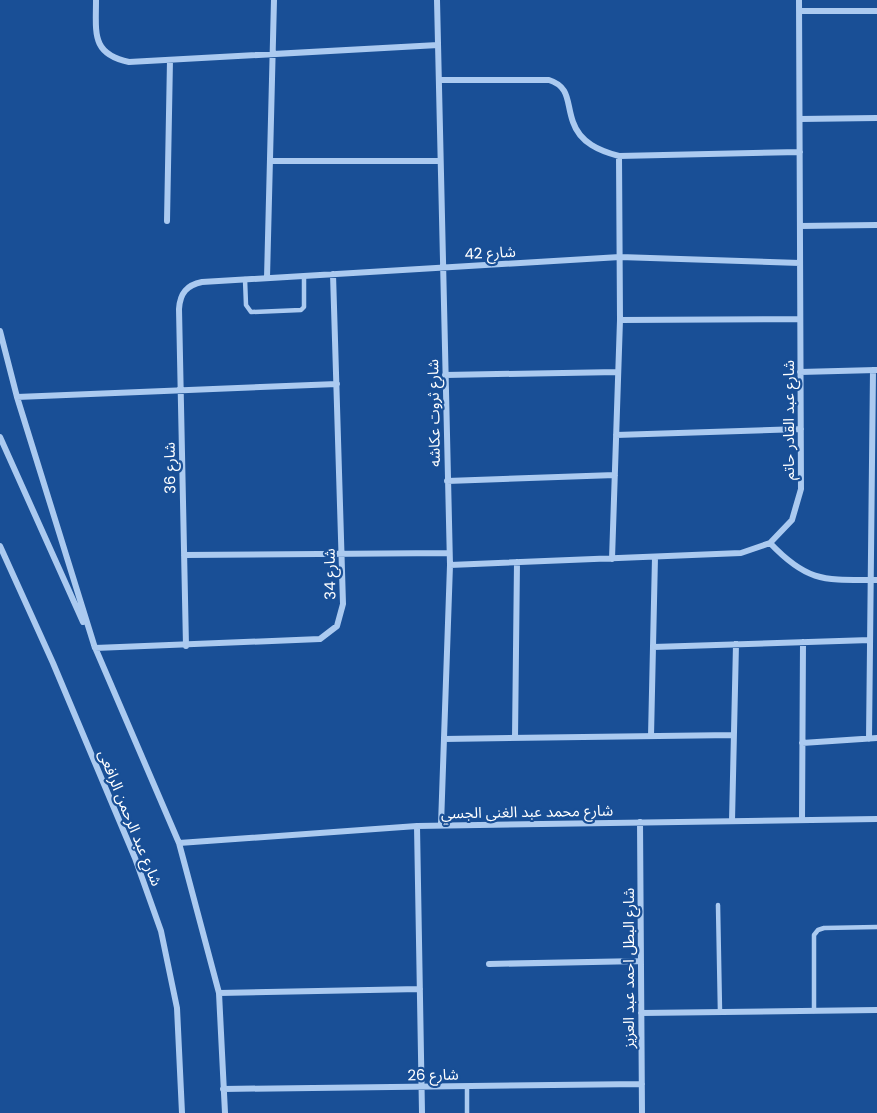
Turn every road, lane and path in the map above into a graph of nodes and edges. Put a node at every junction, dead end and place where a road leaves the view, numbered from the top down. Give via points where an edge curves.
1 (96, 0) edge
2 (274, 0) edge
3 (437, 0) edge
4 (799, 0) edge
5 (800, 11) junction
6 (877, 11) edge
7 (438, 45) junction
8 (273, 54) junction
9 (170, 60) junction
10 (439, 80) junction
11 (877, 118) edge
12 (800, 119) junction
13 (800, 152) junction
14 (620, 156) junction
15 (440, 160) junction
16 (270, 161) junction
17 (167, 221) dead end
18 (877, 225) edge
19 (800, 226) junction
20 (620, 257) junction
21 (800, 263) junction
22 (443, 267) junction
23 (333, 274) junction
24 (304, 276) junction
25 (267, 278) junction
26 (245, 279) junction
27 (184, 290) joint
28 (800, 319) junction
29 (620, 320) junction
30 (0, 331) edge
31 (875, 370) edge
32 (618, 372) junction
33 (801, 372) junction
34 (445, 375) junction
35 (337, 384) junction
36 (181, 390) junction
37 (17, 397) junction
38 (801, 429) junction
39 (616, 435) junction
40 (0, 437) edge
41 (615, 475) junction
42 (875, 476) edge
43 (447, 481) junction
44 (770, 543) junction
45 (0, 546) edge
46 (449, 553) junction
47 (342, 554) junction
48 (184, 555) junction
49 (655, 557) junction
50 (612, 559) junction
51 (518, 562) junction
52 (450, 565) junction
53 (874, 580) edge
54 (870, 640) junction
55 (803, 642) junction
56 (736, 644) junction
57 (186, 646) junction
58 (653, 647) junction
59 (95, 648) junction
60 (734, 735) junction
61 (651, 736) junction
62 (516, 738) junction
63 (877, 738) edge
64 (444, 739) junction
65 (869, 739) junction
66 (802, 743) junction
67 (877, 819) edge
68 (802, 820) junction
69 (732, 821) junction
70 (640, 822) junction
71 (441, 825) junction
72 (417, 826) junction
73 (179, 843) junction
74 (718, 905) dead end
75 (877, 927) edge
76 (641, 961) junction
77 (489, 964) dead end
78 (420, 989) junction
79 (219, 993) junction
80 (877, 1010) edge
81 (813, 1011) junction
82 (720, 1012) junction
83 (641, 1013) junction
84 (642, 1084) junction
85 (422, 1087) junction
86 (467, 1087) junction
87 (224, 1089) junction
88 (182, 1113) edge
89 (225, 1113) edge
90 (422, 1113) edge
91 (467, 1113) edge
92 (642, 1113) edge

1 - 9 street via 99,46 112,59
2 - 8 street
3 - 7 street, شارع ثروت عكاشه
4 - 5 street, شارع عبد القادر حاتم
5 - 6 street
5 - 12 street, شارع عبد القادر حاتم
7 - 8 street
7 - 10 street, شارع ثروت عكاشه
8 - 9 street
8 - 16 street
9 - 17 street
10 - 14 street via 558,83 567,97 573,124 585,140 601,151
10 - 15 street, شارع ثروت عكاشه
11 - 12 street
12 - 13 street, شارع عبد القادر حاتم
13 - 14 street
13 - 19 street, شارع عبد القادر حاتم
14 - 20 street
15 - 16 street
15 - 22 street, شارع ثروت عكاشه
16 - 25 street
18 - 19 street
19 - 21 street, شارع عبد القادر حاتم
20 - 21 street, شارع 42
20 - 22 street, شارع 42
20 - 29 street
21 - 28 street, شارع عبد القادر حاتم
22 - 23 street, شارع 42
22 - 34 street, شارع ثروت عكاشه
23 - 24 street, شارع 42
23 - 35 street, شارع 34
24 - 25 street, شارع 42
24 - 26 lane via 304,307 286,311 251,312 246,305
25 - 26 street, شارع 42
26 - 27 street, شارع 42 via 202,282
27 - 36 street, شارع 36 via 179,309
28 - 29 street
28 - 33 street, شارع عبد القادر حاتم
29 - 32 street
30 - 37 street
31 - 33 street
31 - 42 street
32 - 34 street
32 - 39 street
33 - 38 street, شارع عبد القادر حاتم
34 - 43 street, شارع ثروت عكاشه
35 - 36 street
35 - 47 street, شارع 34
36 - 37 street
36 - 48 street, شارع 36
37 - 59 street
38 - 39 street
38 - 44 street, شارع عبد القادر حاتم via 801,489 792,520
39 - 41 street
40 - 59 street
41 - 43 street
41 - 50 street
42 - 53 street
43 - 46 street, شارع ثروت عكاشه
44 - 49 street, شارع عبد القادر حاتم via 741,553
44 - 53 street via 807,573 829,580
45 - 88 street, شارع عبد الرحمن الرافعى via 130,847 161,931 177,1008
46 - 47 street
46 - 52 street, شارع ثروت عكاشه
47 - 48 street
47 - 57 street, شارع 34 via 344,604 337,626 320,639
48 - 57 street, شارع 36
49 - 50 street, شارع عبد القادر حاتم
49 - 58 street
50 - 51 street, شارع عبد القادر حاتم
51 - 52 street, شارع عبد القادر حاتم
51 - 62 street
52 - 64 street, شارع ثروت عكاشه
53 - 54 street
54 - 55 street
54 - 65 street
55 - 56 street
55 - 66 street
56 - 58 street
56 - 60 street
57 - 59 street, شارع 34
58 - 61 street
59 - 73 street
60 - 61 street
60 - 69 street
61 - 62 street
62 - 64 street
63 - 65 street
64 - 71 street, شارع ثروت عكاشه
65 - 66 street
66 - 68 street
67 - 68 street, شارع محمد عبد الغنى الجسي
68 - 69 street, شارع محمد عبد الغنى الجسي
69 - 70 street, شارع محمد عبد الغنى الجسي
70 - 71 street, شارع محمد عبد الغنى الجسي
70 - 76 street, شارع البطل احمد عبد العزيز
71 - 72 street, شارع محمد عبد الغنى الجسي
72 - 73 street, شارع محمد عبد الغنى الجسي
72 - 78 street
73 - 79 street
74 - 82 lane
75 - 81 lane via 824,928 814,935
76 - 77 street
76 - 83 street, شارع البطل احمد عبد العزيز
78 - 79 street
78 - 85 street
79 - 87 street
80 - 81 street
81 - 82 street
82 - 83 street
83 - 84 street, شارع البطل احمد عبد العزيز
84 - 86 street, شارع 26
84 - 92 street, شارع البطل احمد عبد العزيز
85 - 86 street, شارع 26
85 - 87 street, شارع 26
85 - 90 street
86 - 91 lane
87 - 89 street

